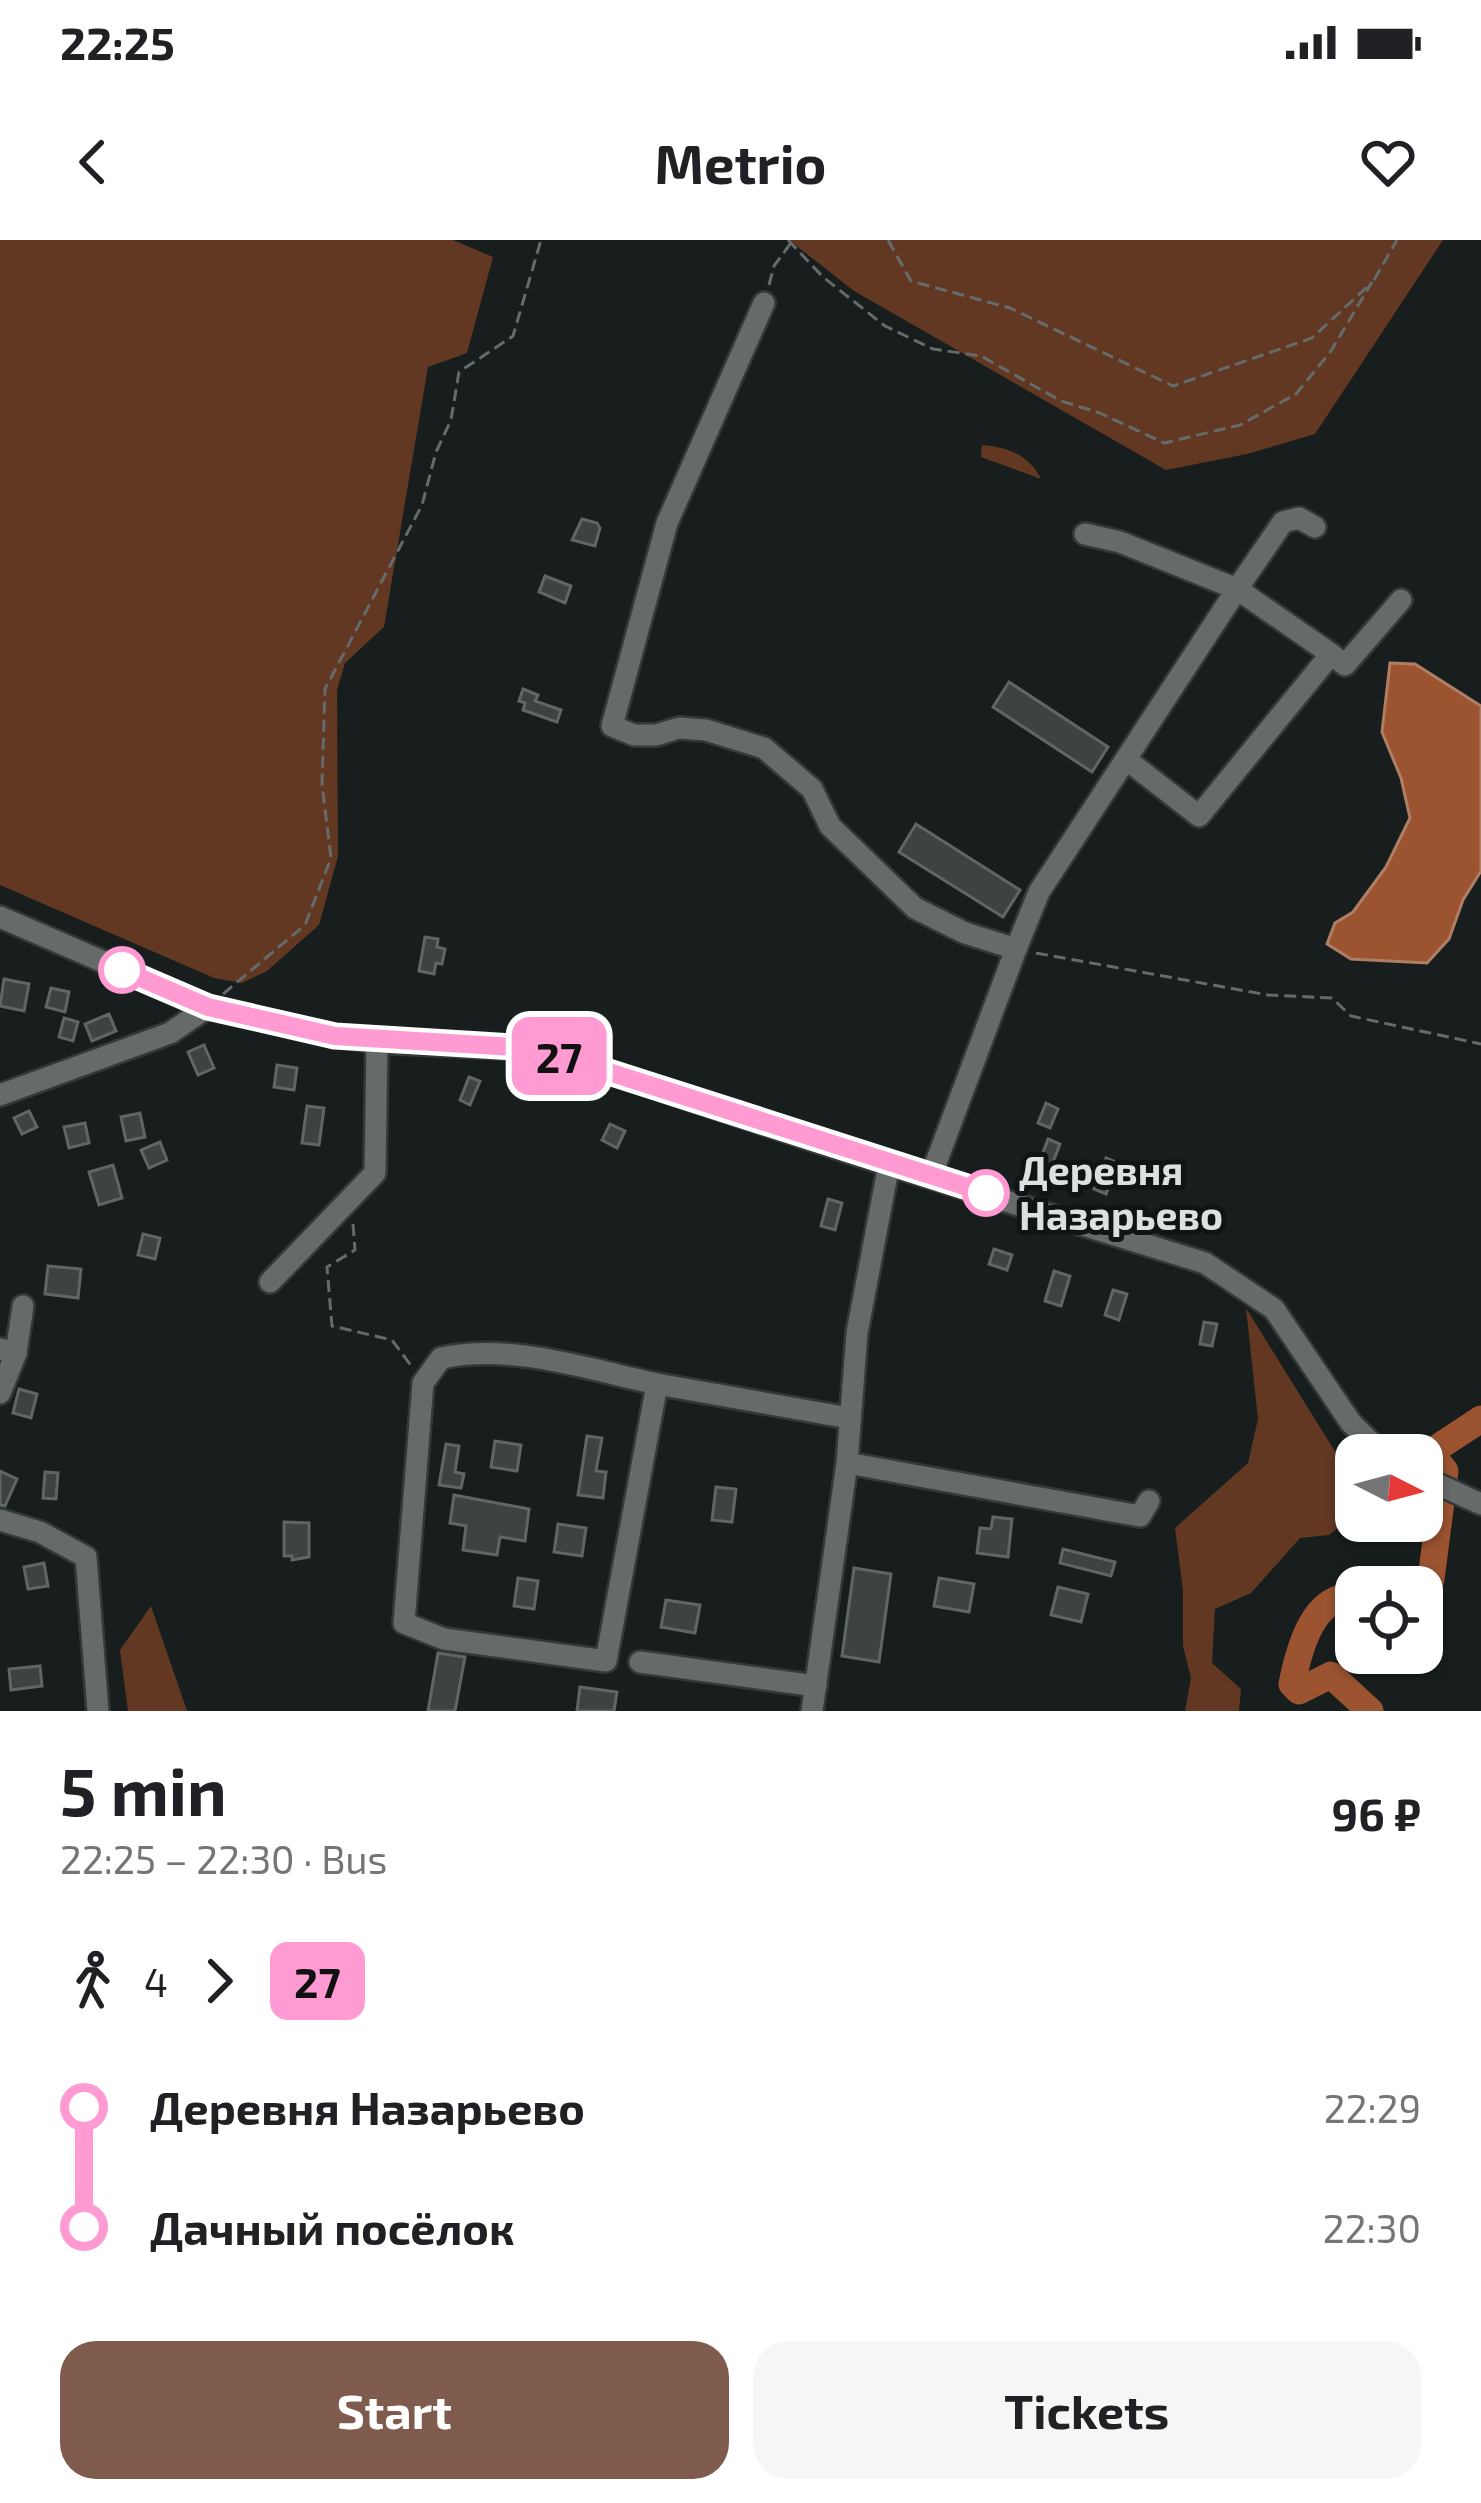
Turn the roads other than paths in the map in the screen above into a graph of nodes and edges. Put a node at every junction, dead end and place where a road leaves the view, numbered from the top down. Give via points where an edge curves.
1 (764, 303) road end
2 (1315, 527) dead end
3 (1085, 534) dead end
4 (1237, 589) junction
5 (1401, 601) dead end
6 (1331, 654) junction
7 (1127, 760) junction
8 (0, 917) edge
9 (1016, 949) junction
10 (208, 1007) junction
11 (377, 1042) junction
12 (0, 1095) edge
13 (889, 1164) junction
14 (932, 1176) junction
15 (270, 1282) dead end
16 (23, 1306) dead end
17 (8, 1351) edge
18 (657, 1384) junction
19 (0, 1394) edge
20 (849, 1418) junction
21 (1362, 1434) edge
22 (848, 1463) junction
23 (1443, 1487) edge
24 (1149, 1501) dead end
25 (1477, 1502) edge
26 (0, 1520) edge
27 (640, 1662) dead end
28 (816, 1686) junction
29 (98, 1711) edge
30 (812, 1711) edge

1 - 9 street via 667,523 612,726 634,735 706,730 764,748 812,789 830,826 915,908
2 - 4 street via 1299,518 1283,522
3 - 4 street
4 - 6 street
4 - 7 street
5 - 6 street via 1345,665
6 - 7 street via 1199,816
7 - 9 street via 1039,892
8 - 10 street
9 - 14 street
10 - 11 street
10 - 12 street via 170,1034
11 - 13 street via 529,1048
11 - 15 street via 375,1173
13 - 14 street
13 - 20 street
14 - 21 street via 1205,1263 1240,1283 1274,1309
16 - 17 street
17 - 19 street
18 - 18 street via 476,1351 441,1358 423,1382 404,1623 444,1640 606,1661
18 - 20 street
20 - 22 street
22 - 24 street via 1140,1516
22 - 28 street
23 - 25 street
26 - 29 street via 86,1557
27 - 28 street
28 - 30 street

